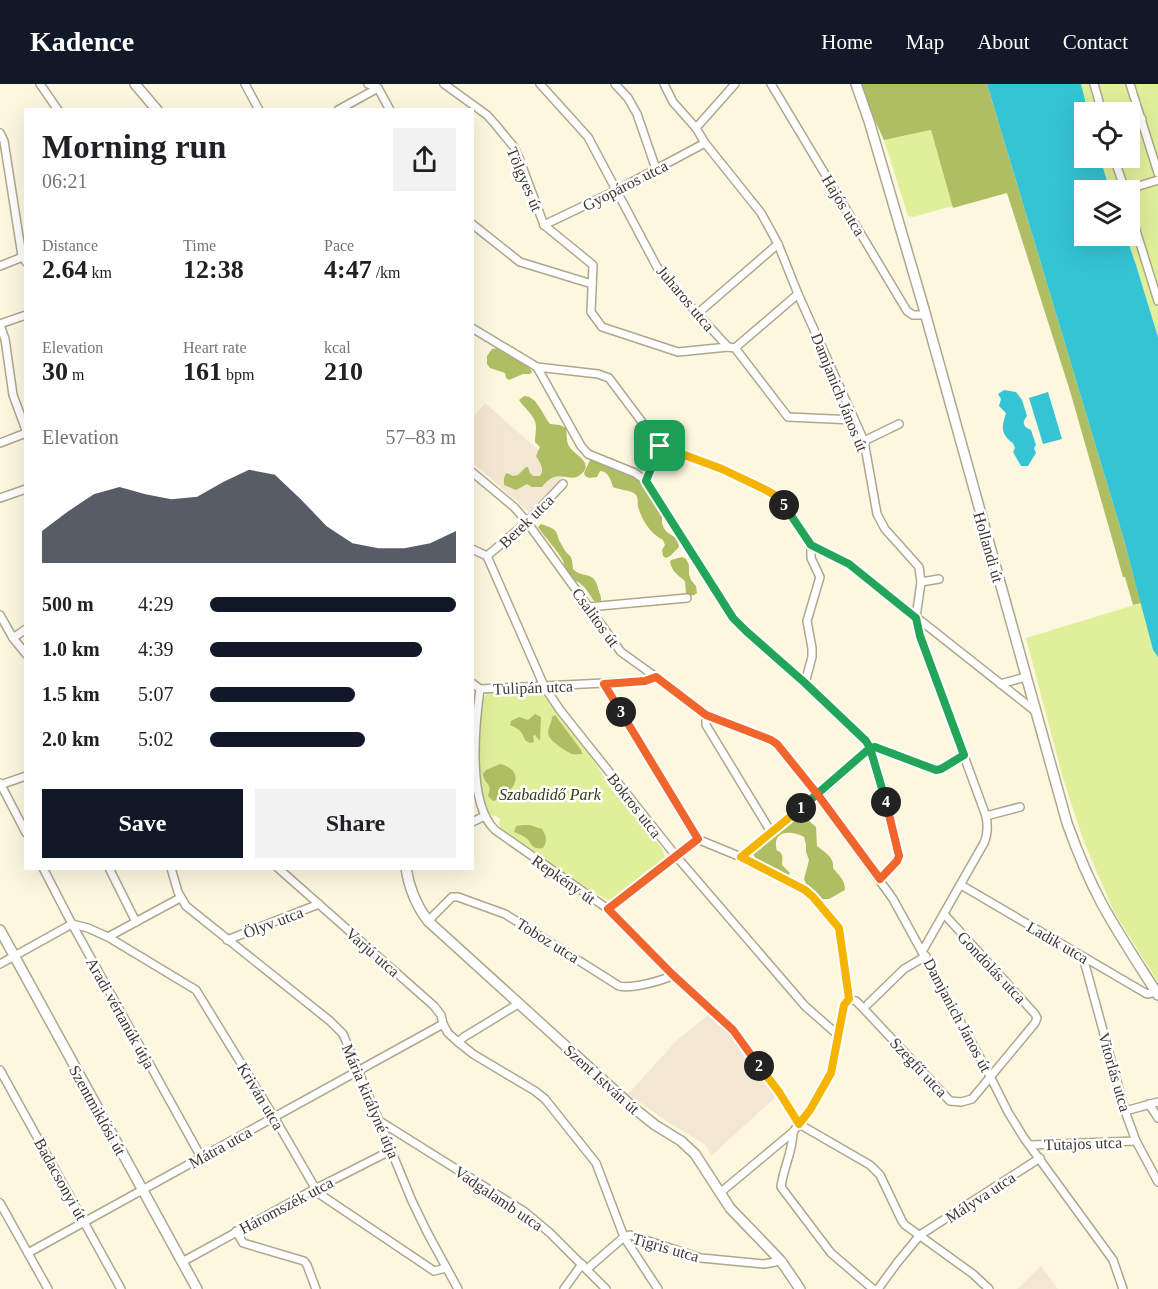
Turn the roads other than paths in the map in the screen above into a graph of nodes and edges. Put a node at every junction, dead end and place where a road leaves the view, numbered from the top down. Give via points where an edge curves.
1 (40, 84) edge
2 (135, 84) edge
3 (245, 84) edge
4 (368, 84) edge
5 (540, 84) edge
6 (615, 84) edge
7 (664, 84) edge
8 (735, 84) edge
9 (771, 84) edge
10 (856, 84) edge
11 (1094, 84) edge
12 (1130, 84) edge
13 (448, 85) edge
14 (378, 88) junction
15 (1099, 102) edge
16 (57, 108) edge
17 (155, 108) edge
18 (258, 108) edge
19 (342, 108) edge
20 (389, 108) edge
21 (1142, 119) joint
22 (696, 128) junction
23 (0, 133) edge
24 (705, 143) junction
25 (656, 169) junction
26 (1158, 173) edge
27 (1158, 180) edge
28 (1140, 186) edge
29 (617, 190) junction
30 (544, 225) junction
31 (474, 226) edge
32 (1140, 243) edge
33 (778, 244) junction
34 (24, 258) edge
35 (0, 266) edge
36 (592, 284) junction
37 (798, 294) junction
38 (1158, 301) edge
39 (697, 314) junction
40 (925, 315) junction
41 (24, 316) edge
42 (0, 325) edge
43 (474, 329) edge
44 (731, 348) junction
45 (537, 367) junction
46 (854, 420) junction
47 (899, 424) dead end
48 (24, 426) edge
49 (24, 432) edge
50 (864, 441) junction
51 (0, 443) edge
52 (660, 446) junction
53 (474, 474) edge
54 (646, 481) junction
55 (563, 484) dead end
56 (24, 490) edge
57 (0, 498) edge
58 (527, 522) junction
59 (811, 545) junction
60 (474, 550) edge
61 (487, 556) junction
62 (939, 579) dead end
63 (921, 582) junction
64 (687, 598) dead end
65 (588, 607) junction
66 (0, 615) edge
67 (916, 618) junction
68 (24, 630) edge
69 (12, 638) junction
70 (24, 652) edge
71 (656, 677) junction
72 (1026, 677) junction
73 (805, 683) junction
74 (474, 684) edge
75 (604, 684) junction
76 (1000, 684) junction
77 (544, 686) junction
78 (480, 689) junction
79 (1035, 711) junction
80 (706, 715) junction
81 (870, 748) junction
82 (964, 755) junction
83 (24, 777) edge
84 (0, 784) edge
85 (818, 795) junction
86 (1020, 807) dead end
87 (485, 816) junction
88 (986, 816) junction
89 (474, 821) edge
90 (24, 829) edge
91 (771, 832) junction
92 (698, 839) junction
93 (676, 856) junction
94 (741, 857) junction
95 (45, 870) edge
96 (110, 870) edge
97 (172, 870) edge
98 (280, 870) edge
99 (406, 870) edge
100 (880, 879) junction
101 (961, 885) junction
102 (180, 898) junction
103 (319, 904) junction
104 (608, 909) junction
105 (944, 914) junction
106 (428, 921) junction
107 (136, 922) junction
108 (72, 924) junction
109 (0, 930) edge
110 (108, 937) junction
111 (227, 940) junction
112 (924, 953) junction
113 (14, 957) junction
114 (1083, 957) junction
115 (0, 964) edge
116 (673, 975) junction
117 (1157, 994) edge
118 (849, 999) junction
119 (518, 1004) junction
120 (868, 1004) dead end
121 (443, 1024) junction
122 (838, 1035) junction
123 (458, 1042) junction
124 (0, 1070) edge
125 (358, 1071) junction
126 (990, 1076) junction
127 (1158, 1102) edge
128 (1149, 1104) junction
129 (1125, 1111) junction
130 (274, 1117) junction
131 (1158, 1118) edge
132 (380, 1121) junction
133 (799, 1124) junction
134 (792, 1132) junction
135 (1136, 1141) junction
136 (1030, 1145) junction
137 (392, 1150) junction
138 (201, 1157) junction
139 (1040, 1158) junction
140 (1158, 1182) edge
141 (315, 1189) junction
142 (142, 1190) junction
143 (721, 1192) junction
144 (0, 1203) edge
145 (85, 1222) junction
146 (236, 1231) junction
147 (920, 1236) junction
148 (624, 1237) junction
149 (28, 1253) junction
150 (781, 1261) junction
151 (182, 1262) junction
152 (585, 1267) junction
153 (446, 1268) junction
154 (863, 1286) edge
155 (48, 1289) edge
156 (120, 1289) edge
157 (196, 1289) edge
158 (316, 1289) edge
159 (458, 1289) edge
160 (564, 1289) edge
161 (606, 1289) edge
162 (658, 1289) edge
163 (800, 1289) edge
164 (873, 1289) edge
165 (878, 1289) edge
166 (989, 1289) edge
167 (1123, 1289) edge

1 - 16 street
2 - 17 street
3 - 18 street
4 - 14 street
5 - 29 street, Juharos utca via 588,137
6 - 25 street via 637,114
7 - 22 street, Damjanich János út via 673,102
8 - 22 street
9 - 40 street, Hajós utca via 907,310 913,315
10 - 40 street, Hollandi út
11 - 15 street
12 - 21 street
13 - 30 street, Tölgyes út via 487,115 514,147
14 - 19 street
14 - 20 street
21 - 26 street
22 - 24 street, Damjanich János út
23 - 34 street
24 - 25 street, Gyopáros utca
24 - 33 street, Damjanich János út via 761,213
25 - 29 street, Gyopáros utca
27 - 28 street
29 - 30 street, Gyopáros utca
29 - 39 street, Juharos utca via 657,267
30 - 36 street, Tölgyes út via 593,265
31 - 36 street via 520,262
32 - 38 street
33 - 37 street, Damjanich János út
33 - 39 street
34 - 35 street
36 - 44 street, Tölgyes út via 591,312 602,327 678,352
37 - 44 street
37 - 46 street, Damjanich János út
39 - 44 street, Juharos utca
40 - 72 street, Hollandi út
41 - 42 street
42 - 48 street via 12,395
43 - 45 street
44 - 46 street, Juharos utca via 788,417
45 - 52 street via 609,378
45 - 54 street via 588,454
46 - 50 street, Damjanich János út
47 - 50 street
49 - 51 street
50 - 63 street, Damjanich János út via 877,514 885,529 919,567
52 - 54 street
52 - 59 street via 722,469 778,497
53 - 58 street, Csalitos út
54 - 73 street via 733,618
55 - 58 street, Berek utca
56 - 57 street
58 - 61 street, Berek utca
58 - 65 street, Csalitos út
59 - 67 street via 849,564
59 - 73 street via 811,558 820,577 807,621 812,657
60 - 61 street
61 - 77 street, Bokros utca
62 - 63 street
63 - 67 street, Damjanich János út
64 - 65 street
65 - 71 street, Csalitos út via 621,652
66 - 69 street
67 - 76 street
67 - 82 street, Damjanich János út
68 - 69 street
69 - 70 street
71 - 75 street, Tulipán utca
71 - 80 street, Csalitos út
72 - 76 street
72 - 79 street, Hollandi út
73 - 81 street
74 - 78 street
75 - 77 street, Tulipán utca
75 - 92 street
76 - 79 street
77 - 78 street, Tulipán utca
77 - 93 street, Bokros utca
78 - 87 street via 475,760
79 - 117 street, Hollandi út via 1079,856 1112,922
80 - 85 street, Csalitos út via 777,744
80 - 91 street via 706,725
81 - 82 street via 936,770
81 - 85 street
81 - 100 street via 899,854
82 - 88 street, Damjanich János út
83 - 84 street
84 - 90 street
85 - 91 street
85 - 100 street, Csalitos út
86 - 88 street
87 - 89 street
87 - 104 street, Repkény út via 495,830
88 - 101 street, Damjanich János út via 986,837
91 - 94 street
92 - 93 street
92 - 94 street
93 - 104 street
93 - 122 street, Bokros utca via 805,1006
94 - 118 street via 805,890 836,923
95 - 108 street, Aradi vértanúk útja
96 - 107 street
97 - 102 street, Mária királyné útja
98 - 103 street, Varjú utca
99 - 106 street, Szent István út via 415,902
100 - 112 street, Csalitos út
101 - 105 street, Damjanich János út
101 - 114 street, Ladik utca
102 - 107 street
102 - 111 street, Mária királyné útja
103 - 111 street, Ölyv utca
103 - 121 street, Varjú utca via 434,1006
104 - 116 street, Repkény út
105 - 112 street, Damjanich János út
105 - 126 street, Gondolás utca via 1037,1018
106 - 116 street, Toboz utca via 448,900 458,897 505,914 619,986 631,987
106 - 119 street, Szent István út
107 - 110 street
108 - 110 street, Kriván utca
108 - 113 street
108 - 138 street, Aradi vértanúk útja
109 - 113 street, Szentmiklósi út
110 - 130 street, Kriván utca via 196,990
111 - 125 street, Mária királyné útja via 337,1028
112 - 120 street
112 - 126 street, Damjanich János út
113 - 115 street
113 - 142 street, Szentmiklósi út
114 - 117 street, Ladik utca via 1147,994
114 - 129 street, Vitorlás utca
116 - 133 street, Repkény út via 733,1030
118 - 122 street via 844,1005
118 - 126 street, Szegfű utca via 863,1008 950,1101 972,1099
119 - 123 street
119 - 143 street, Szent István út via 654,1125 687,1146
121 - 123 street, Varjú utca
121 - 125 street, Mátra utca
122 - 133 street via 831,1073
123 - 148 street, Varjú utca via 545,1099 596,1163
124 - 145 street, Badacsonyi út
125 - 130 street, Mátra utca
125 - 132 street, Mária királyné útja
126 - 136 street, Damjanich János út
127 - 128 street
128 - 129 street
128 - 131 street
129 - 135 street, Vitorlás utca
130 - 138 street, Mátra utca
130 - 141 street, Kriván utca
132 - 137 street, Mária királyné útja
132 - 152 street, Vadgalamb utca via 525,1212
133 - 134 street
133 - 147 street, Repkény út via 877,1171 902,1221
134 - 143 street
134 - 154 street via 781,1187 831,1253
135 - 136 street, Tutajos utca
135 - 140 street, Vitorlás utca
136 - 139 street, Damjanich János út
137 - 141 street, Háromszék utca
137 - 153 street, Mária királyné útja
138 - 142 street, Mátra utca
139 - 147 street, Mályva utca
139 - 167 street, Damjanich János út via 1113,1260
141 - 146 street, Háromszék utca
141 - 153 street, Kriván utca via 434,1271
142 - 145 street, Mátra utca
142 - 151 street, Szentmiklósi út
143 - 150 street, Szent István út via 730,1208
144 - 149 street
145 - 149 street, Mátra utca
145 - 156 street, Badacsonyi út
146 - 151 street, Háromszék utca
146 - 158 street via 243,1243 304,1262
147 - 165 street, Mályva utca
147 - 166 street, Repkény út
148 - 150 street, Tigris utca via 630,1234 701,1258 764,1264
148 - 152 street
148 - 162 street, Varjú utca
149 - 155 street
150 - 163 street, Szent István út
151 - 157 street, Szentmiklósi út
152 - 160 street
152 - 161 street, Vadgalamb utca
153 - 159 street, Mária királyné útja
154 - 164 street

